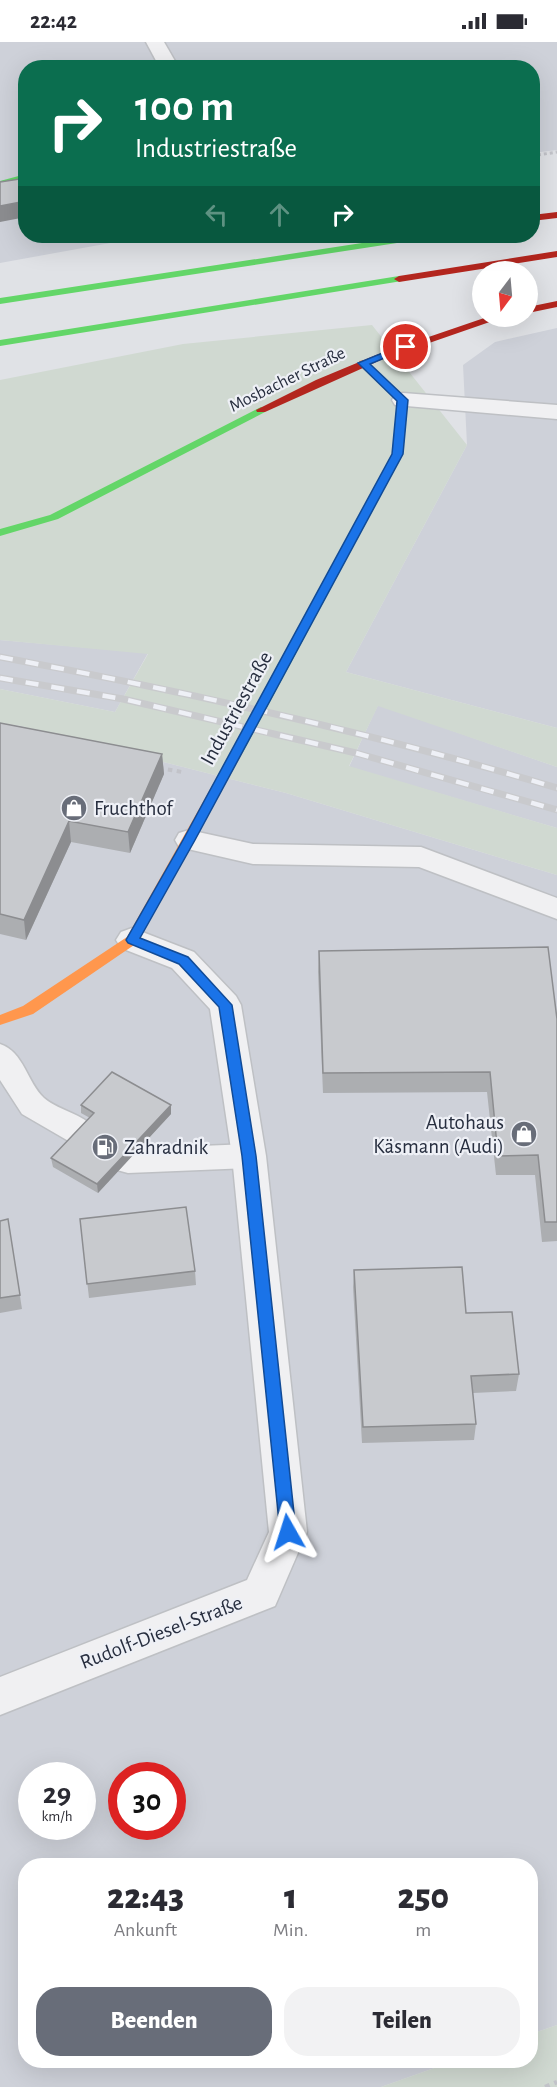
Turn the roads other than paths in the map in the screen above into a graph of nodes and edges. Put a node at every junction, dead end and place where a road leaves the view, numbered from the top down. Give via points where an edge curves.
1 (155, 42) edge
2 (165, 60) edge
3 (18, 170) edge
4 (0, 173) edge
5 (18, 179) edge
6 (0, 184) edge
7 (557, 215) edge
8 (540, 217) edge
9 (378, 243) edge
10 (557, 254) edge
11 (0, 288) edge
12 (50, 294) junction
13 (0, 301) edge
14 (557, 304) edge
15 (538, 308) edge
16 (472, 324) edge
17 (0, 343) edge
18 (363, 363) junction
19 (403, 400) junction
20 (557, 412) edge
21 (0, 532) edge
22 (189, 840) junction
23 (557, 909) edge
24 (132, 940) junction
25 (0, 1020) edge
26 (0, 1056) edge
27 (83, 1134) edge
28 (249, 1156) junction
29 (128, 1161) edge
30 (0, 1696) edge

1 - 2 lane
3 - 4 main road
5 - 6 main road
7 - 8 main road
9 - 12 main road
10 - 17 main road
11 - 12 main road
12 - 13 main road
14 - 15 main road
16 - 18 main road, Mosbacher Straße
18 - 19 main road
18 - 21 main road, Mosbacher Straße via 269,406 54,517
19 - 20 lane
19 - 22 main road, Industriestraße via 398,454
22 - 23 lane via 253,854 421,857
22 - 24 main road, Industriestraße
24 - 25 main road, Industriestraße via 28,1010
24 - 28 street, Rudolf-Diesel-Straße via 183,960 225,1005
26 - 27 lane via 33,1106
28 - 29 lane
28 - 30 street, Rudolf-Diesel-Straße via 288,1532 261,1593

